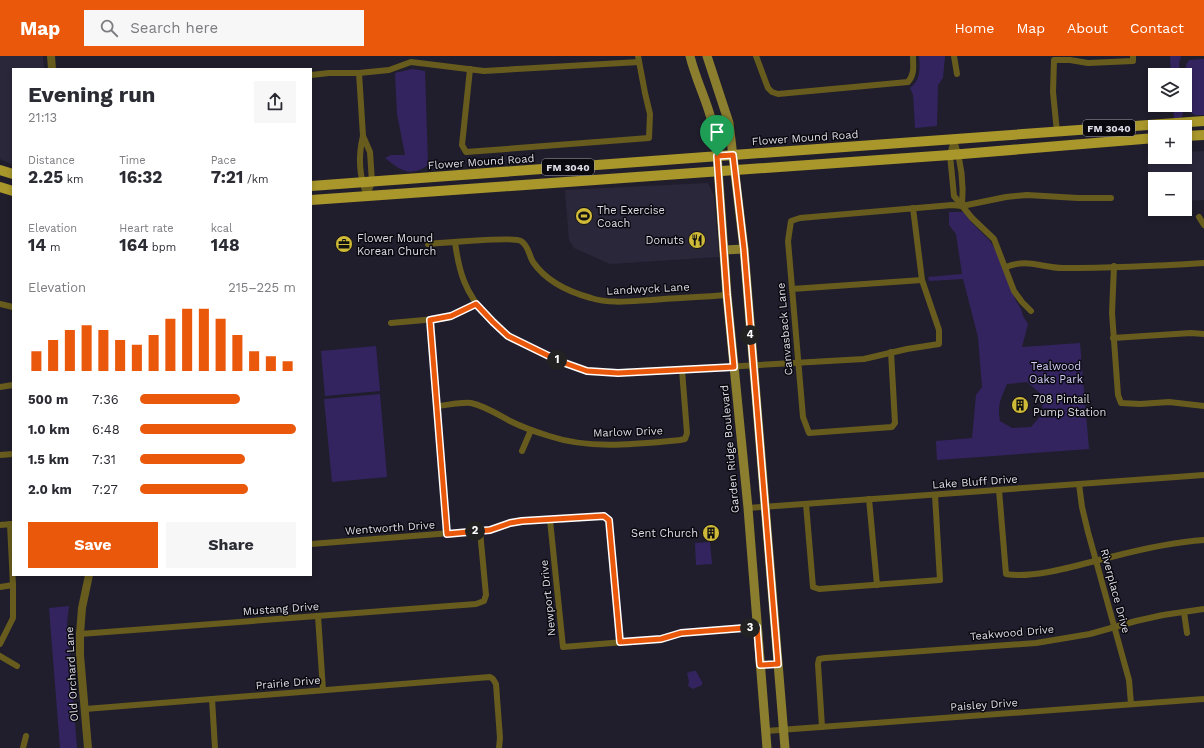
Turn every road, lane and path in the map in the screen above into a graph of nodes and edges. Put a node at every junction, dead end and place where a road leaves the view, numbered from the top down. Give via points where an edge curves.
1 (51, 56) edge
2 (690, 56) edge
3 (707, 56) edge
4 (756, 56) edge
5 (913, 56) edge
6 (954, 56) edge
7 (1133, 56) edge
8 (638, 59) edge
9 (52, 68) edge
10 (470, 69) junction
11 (359, 73) junction
12 (312, 74) edge
13 (957, 74) dead end
14 (1204, 121) edge
15 (1192, 124) edge
16 (1148, 127) edge
17 (1057, 132) junction
18 (1204, 135) edge
19 (363, 136) junction
20 (1192, 136) edge
21 (1148, 139) edge
22 (954, 140) junction
23 (955, 154) junction
24 (733, 155) junction
25 (717, 156) junction
26 (0, 170) edge
27 (734, 170) junction
28 (718, 171) junction
29 (12, 174) edge
30 (362, 182) junction
31 (372, 182) junction
32 (312, 186) edge
33 (0, 187) edge
34 (12, 191) edge
35 (367, 196) junction
36 (1111, 198) dead end
37 (312, 200) edge
38 (962, 206) junction
39 (913, 208) junction
40 (1199, 217) dead end
41 (1204, 225) edge
42 (455, 242) junction
43 (428, 244) dead end
44 (744, 249) junction
45 (724, 250) junction
46 (1204, 263) edge
47 (1114, 266) junction
48 (1006, 267) junction
49 (922, 280) junction
50 (792, 289) junction
51 (727, 295) junction
52 (0, 304) edge
53 (476, 304) junction
54 (12, 307) edge
55 (1031, 311) dead end
56 (430, 320) junction
57 (391, 324) dead end
58 (1204, 334) edge
59 (1113, 338) junction
60 (891, 352) junction
61 (798, 363) junction
62 (753, 366) junction
63 (734, 367) junction
64 (682, 370) junction
65 (12, 386) edge
66 (0, 387) edge
67 (437, 406) junction
68 (1204, 406) edge
69 (531, 430) junction
70 (522, 451) dead end
71 (12, 454) edge
72 (0, 455) edge
73 (1204, 475) edge
74 (1079, 484) junction
75 (999, 490) junction
76 (935, 495) junction
77 (869, 500) junction
78 (806, 504) junction
79 (748, 508) junction
80 (764, 508) junction
81 (550, 520) junction
82 (11, 524) edge
83 (0, 525) edge
84 (480, 531) junction
85 (447, 534) junction
86 (1204, 540) edge
87 (312, 544) edge
88 (12, 555) edge
89 (1097, 561) junction
90 (13, 576) edge
91 (89, 576) edge
92 (877, 585) junction
93 (0, 586) edge
94 (13, 586) junction
95 (1204, 609) edge
96 (1184, 612) junction
97 (318, 616) junction
98 (757, 627) junction
99 (1114, 627) junction
100 (1187, 633) dead end
101 (80, 634) junction
102 (620, 642) junction
103 (0, 644) edge
104 (0, 656) edge
105 (778, 664) junction
106 (760, 665) junction
107 (17, 666) dead end
108 (323, 690) junction
109 (212, 699) junction
110 (1204, 699) edge
111 (1131, 704) junction
112 (85, 709) junction
113 (822, 727) junction
114 (784, 729) junction
115 (766, 731) junction
116 (26, 736) dead end
117 (23, 748) edge
118 (88, 748) edge
119 (215, 748) edge
120 (499, 748) edge
121 (767, 748) edge
122 (785, 748) edge

1 - 9 street
2 - 25 main road, Garden Ridge Boulevard via 712,120
3 - 24 main road via 729,123
4 - 5 street via 768,88 778,94 908,82 914,71
6 - 13 street
7 - 17 street via 1133,62 1088,63 1054,60 1053,92
8 - 10 street via 484,71
8 - 10 street via 650,114 649,138 466,152 462,145
10 - 11 street via 411,62 390,70
11 - 12 street
11 - 19 street
14 - 15 main road, Flower Mound Road / FM 3040
16 - 17 main road, Flower Mound Road / FM 3040
17 - 22 main road, Flower Mound Road / FM 3040
18 - 20 main road
19 - 30 street via 359,150
19 - 31 street via 370,152
21 - 23 main road, FM 3040
22 - 23 street
22 - 24 main road, Flower Mound Road / FM 3040
23 - 27 main road, FM 3040
23 - 38 street via 963,195
23 - 38 street via 954,196
24 - 25 main road, Flower Mound Road / FM 3040
24 - 27 main road
25 - 28 main road, Garden Ridge Boulevard
25 - 31 main road, Flower Mound Road / FM 3040
26 - 29 main road
27 - 28 main road, FM 3040
27 - 44 main road
28 - 35 main road, FM 3040
28 - 45 main road, Garden Ridge Boulevard
30 - 31 main road, Flower Mound Road / FM 3040
30 - 32 main road, Flower Mound Road / FM 3040
30 - 35 street
31 - 35 street
33 - 34 main road
35 - 37 main road, FM 3040
36 - 38 street via 1027,195
38 - 39 street
38 - 48 street via 994,239
39 - 49 street
39 - 50 street, Canvasback Lane via 800,218 792,221 788,241
40 - 41 street
42 - 43 street, Landwyck Lane
42 - 51 street, Landwyck Lane via 516,239 522,242 540,272 550,280 597,300 623,302
42 - 53 street via 460,271 466,288
44 - 45 main road
44 - 62 main road
45 - 51 main road, Garden Ridge Boulevard
46 - 47 street
47 - 48 street via 1057,268 1021,263
47 - 59 street
48 - 55 street via 1014,291
49 - 50 street
49 - 60 street via 939,330 939,344
50 - 61 street, Canvasback Lane
51 - 63 main road, Garden Ridge Boulevard
52 - 54 street
53 - 56 street via 451,316
53 - 64 street via 508,336 579,369 602,373
56 - 57 street
56 - 67 street
58 - 59 street
59 - 68 street via 1118,395 1121,403 1169,402
60 - 61 street via 864,359
60 - 61 street, Canvasback Lane via 895,423 892,427 809,433 803,417
61 - 62 street
62 - 63 street
62 - 80 main road
63 - 64 street
63 - 79 main road, Garden Ridge Boulevard
64 - 69 street, Marlow Drive via 687,434 685,439 608,445 562,439
65 - 66 street
67 - 69 street, Marlow Drive via 475,404
67 - 85 street
69 - 70 street
71 - 72 street
73 - 74 street, Lake Bluff Drive
74 - 75 street, Lake Bluff Drive
74 - 89 street, Riverplace Drive
75 - 76 street, Lake Bluff Drive
75 - 89 street via 1006,574 1043,572
76 - 77 street, Lake Bluff Drive
76 - 92 street via 940,580
77 - 78 street, Lake Bluff Drive
77 - 92 street
78 - 80 street, Lake Bluff Drive
78 - 92 street via 813,587
79 - 80 street, Lake Bluff Drive
79 - 98 main road, Garden Ridge Boulevard
80 - 105 main road
81 - 84 street, Wentworth Drive via 522,521
81 - 102 street, Wentworth Drive via 604,516 609,520
81 - 102 street, Newport Drive via 563,647
82 - 83 street
82 - 88 street
84 - 85 street, Wentworth Drive
84 - 97 street, Mustang Drive via 486,595 484,601 476,604
85 - 87 street, Wentworth Drive
86 - 89 street via 1149,547
89 - 99 street, Riverplace Drive
90 - 94 street
91 - 101 street, Old Orchard Lane
93 - 94 street
94 - 103 street via 13,618
95 - 96 street, Teakwood Drive
96 - 99 street, Teakwood Drive
96 - 100 street
97 - 101 street, Mustang Drive
97 - 108 street
98 - 102 street, Newport Drive via 681,633 661,639
98 - 106 main road, Garden Ridge Boulevard
99 - 111 street, Riverplace Drive via 1129,680
99 - 113 street, Teakwood Drive via 1036,643 819,659
101 - 112 street, Old Orchard Lane
104 - 107 street
105 - 106 main road
105 - 114 main road
106 - 115 main road, Garden Ridge Boulevard
108 - 109 street, Prairie Drive
108 - 120 street, Prairie Drive via 486,677 493,679 496,684
109 - 112 street, Prairie Drive
109 - 119 street
110 - 111 street, Paisley Drive
111 - 113 street, Paisley Drive
112 - 118 street, Old Orchard Lane
113 - 114 street, Paisley Drive
114 - 115 street, Paisley Drive
114 - 122 main road
115 - 121 main road, Garden Ridge Boulevard
116 - 117 street

